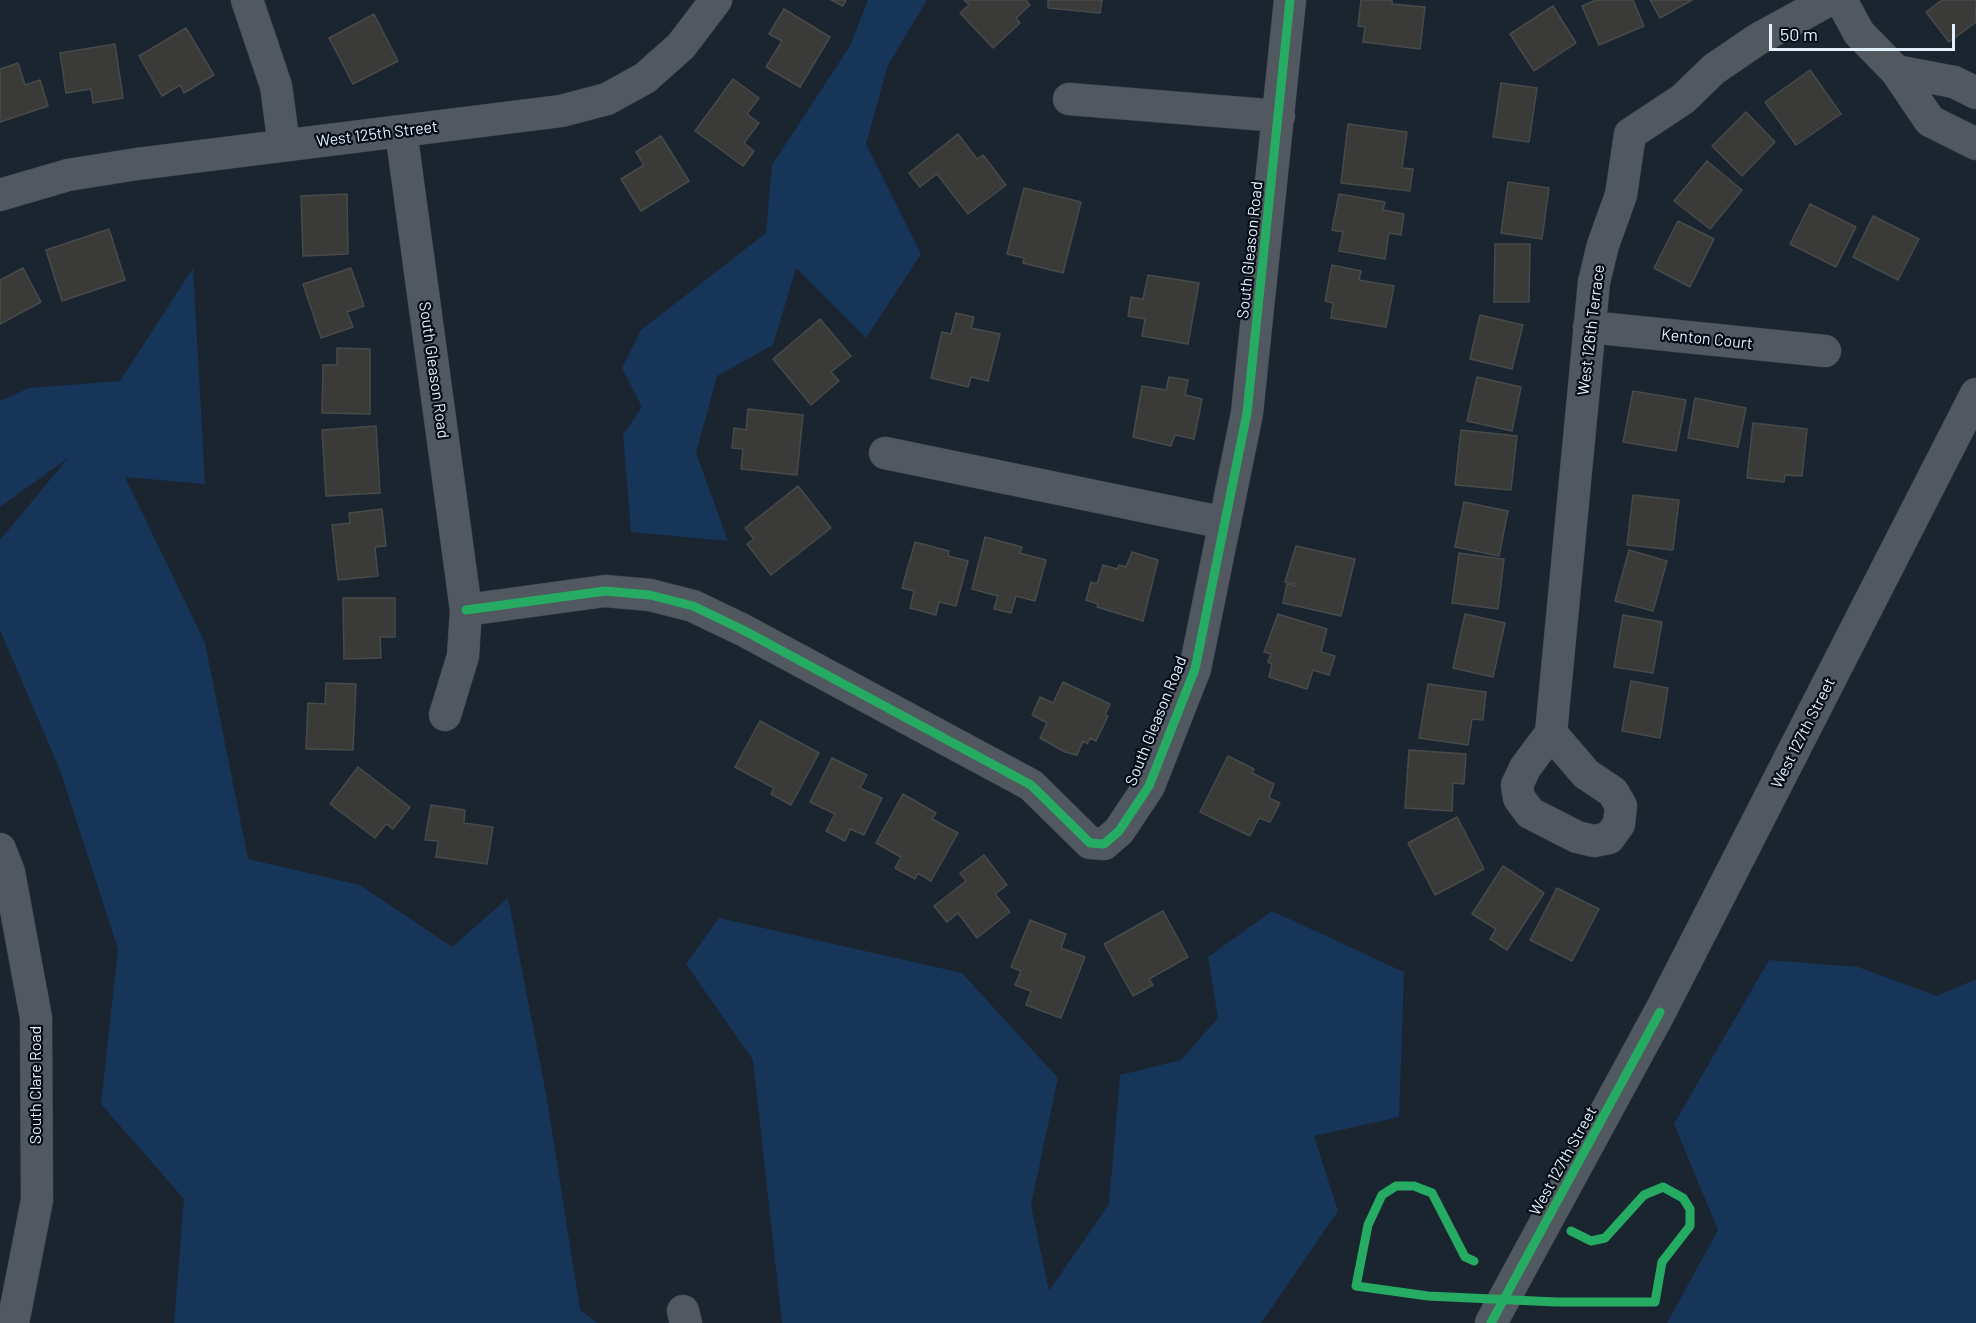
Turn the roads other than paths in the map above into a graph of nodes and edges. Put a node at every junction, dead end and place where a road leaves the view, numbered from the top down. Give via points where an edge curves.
1 (247, 0) edge
2 (716, 0) edge
3 (1290, 0) edge
4 (1829, 0) edge
5 (1841, 0) edge
6 (1896, 71) junction
7 (1976, 93) edge
8 (1069, 99) dead end
9 (1279, 116) junction
10 (402, 130) junction
11 (1976, 144) edge
12 (284, 145) junction
13 (0, 195) edge
14 (1589, 327) junction
15 (1825, 351) dead end
16 (1976, 394) edge
17 (885, 453) dead end
18 (1225, 523) junction
19 (466, 610) junction
20 (445, 715) dead end
21 (1551, 733) dead end
22 (0, 849) edge
23 (13, 1323) edge
24 (1491, 1323) edge

1 - 12 street via 276,86
2 - 10 street, West 125th Street via 681,46 645,78 607,99 561,111
3 - 9 street, South Gleason Road
4 - 14 street, West 126th Terrace via 1749,45 1714,69 1683,99 1630,134 1621,195 1602,245 1594,282
5 - 6 street via 1859,33
6 - 7 street via 1954,82
6 - 11 street via 1930,121
8 - 9 street
9 - 18 street, South Gleason Road via 1248,413
10 - 12 street, West 125th Street
10 - 19 street, South Gleason Road
12 - 13 street, West 125th Street via 68,175
14 - 15 street, Kenton Court
14 - 21 street, West 126th Terrace
16 - 24 street, West 127th Street via 1660,1012
17 - 18 street
18 - 19 street, South Gleason Road via 1195,669 1149,786 1119,831 1104,844 1090,843 1031,785 693,606 650,595 605,591
19 - 20 street, South Gleason Road via 463,656
22 - 23 street, South Clare Road via 9,872 36,1018 37,1200

